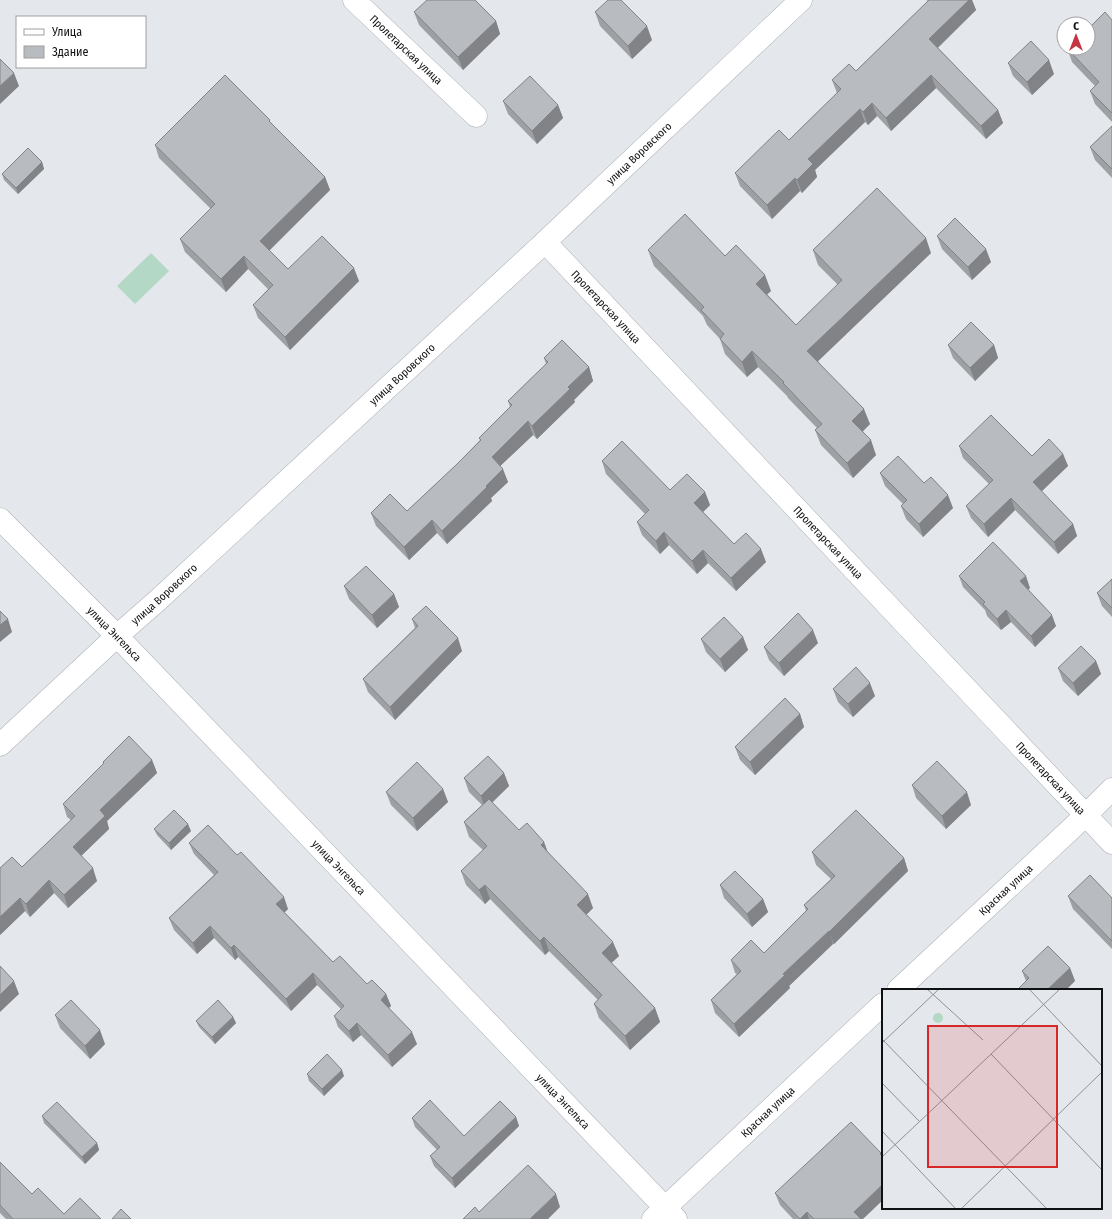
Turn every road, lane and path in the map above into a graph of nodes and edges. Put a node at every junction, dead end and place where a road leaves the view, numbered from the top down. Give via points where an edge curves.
1 (354, 0) edge
2 (801, 0) edge
3 (476, 116) dead end
4 (545, 242) junction
5 (0, 518) edge
6 (117, 636) junction
7 (0, 745) edge
8 (1112, 789) edge
9 (1086, 815) junction
10 (1112, 843) edge
11 (899, 989) edge
12 (882, 1005) edge
13 (664, 1215) edge

1 - 3 street, Пролетарская улица
2 - 4 street, улица Воровского
4 - 6 street, улица Воровского
4 - 9 street, Пролетарская улица
5 - 6 street, улица Энгельса
6 - 7 street, улица Воровского
6 - 13 street, улица Энгельса
8 - 9 street, Красная улица
9 - 10 street, Пролетарская улица
9 - 11 street, Красная улица
12 - 13 street, Красная улица

